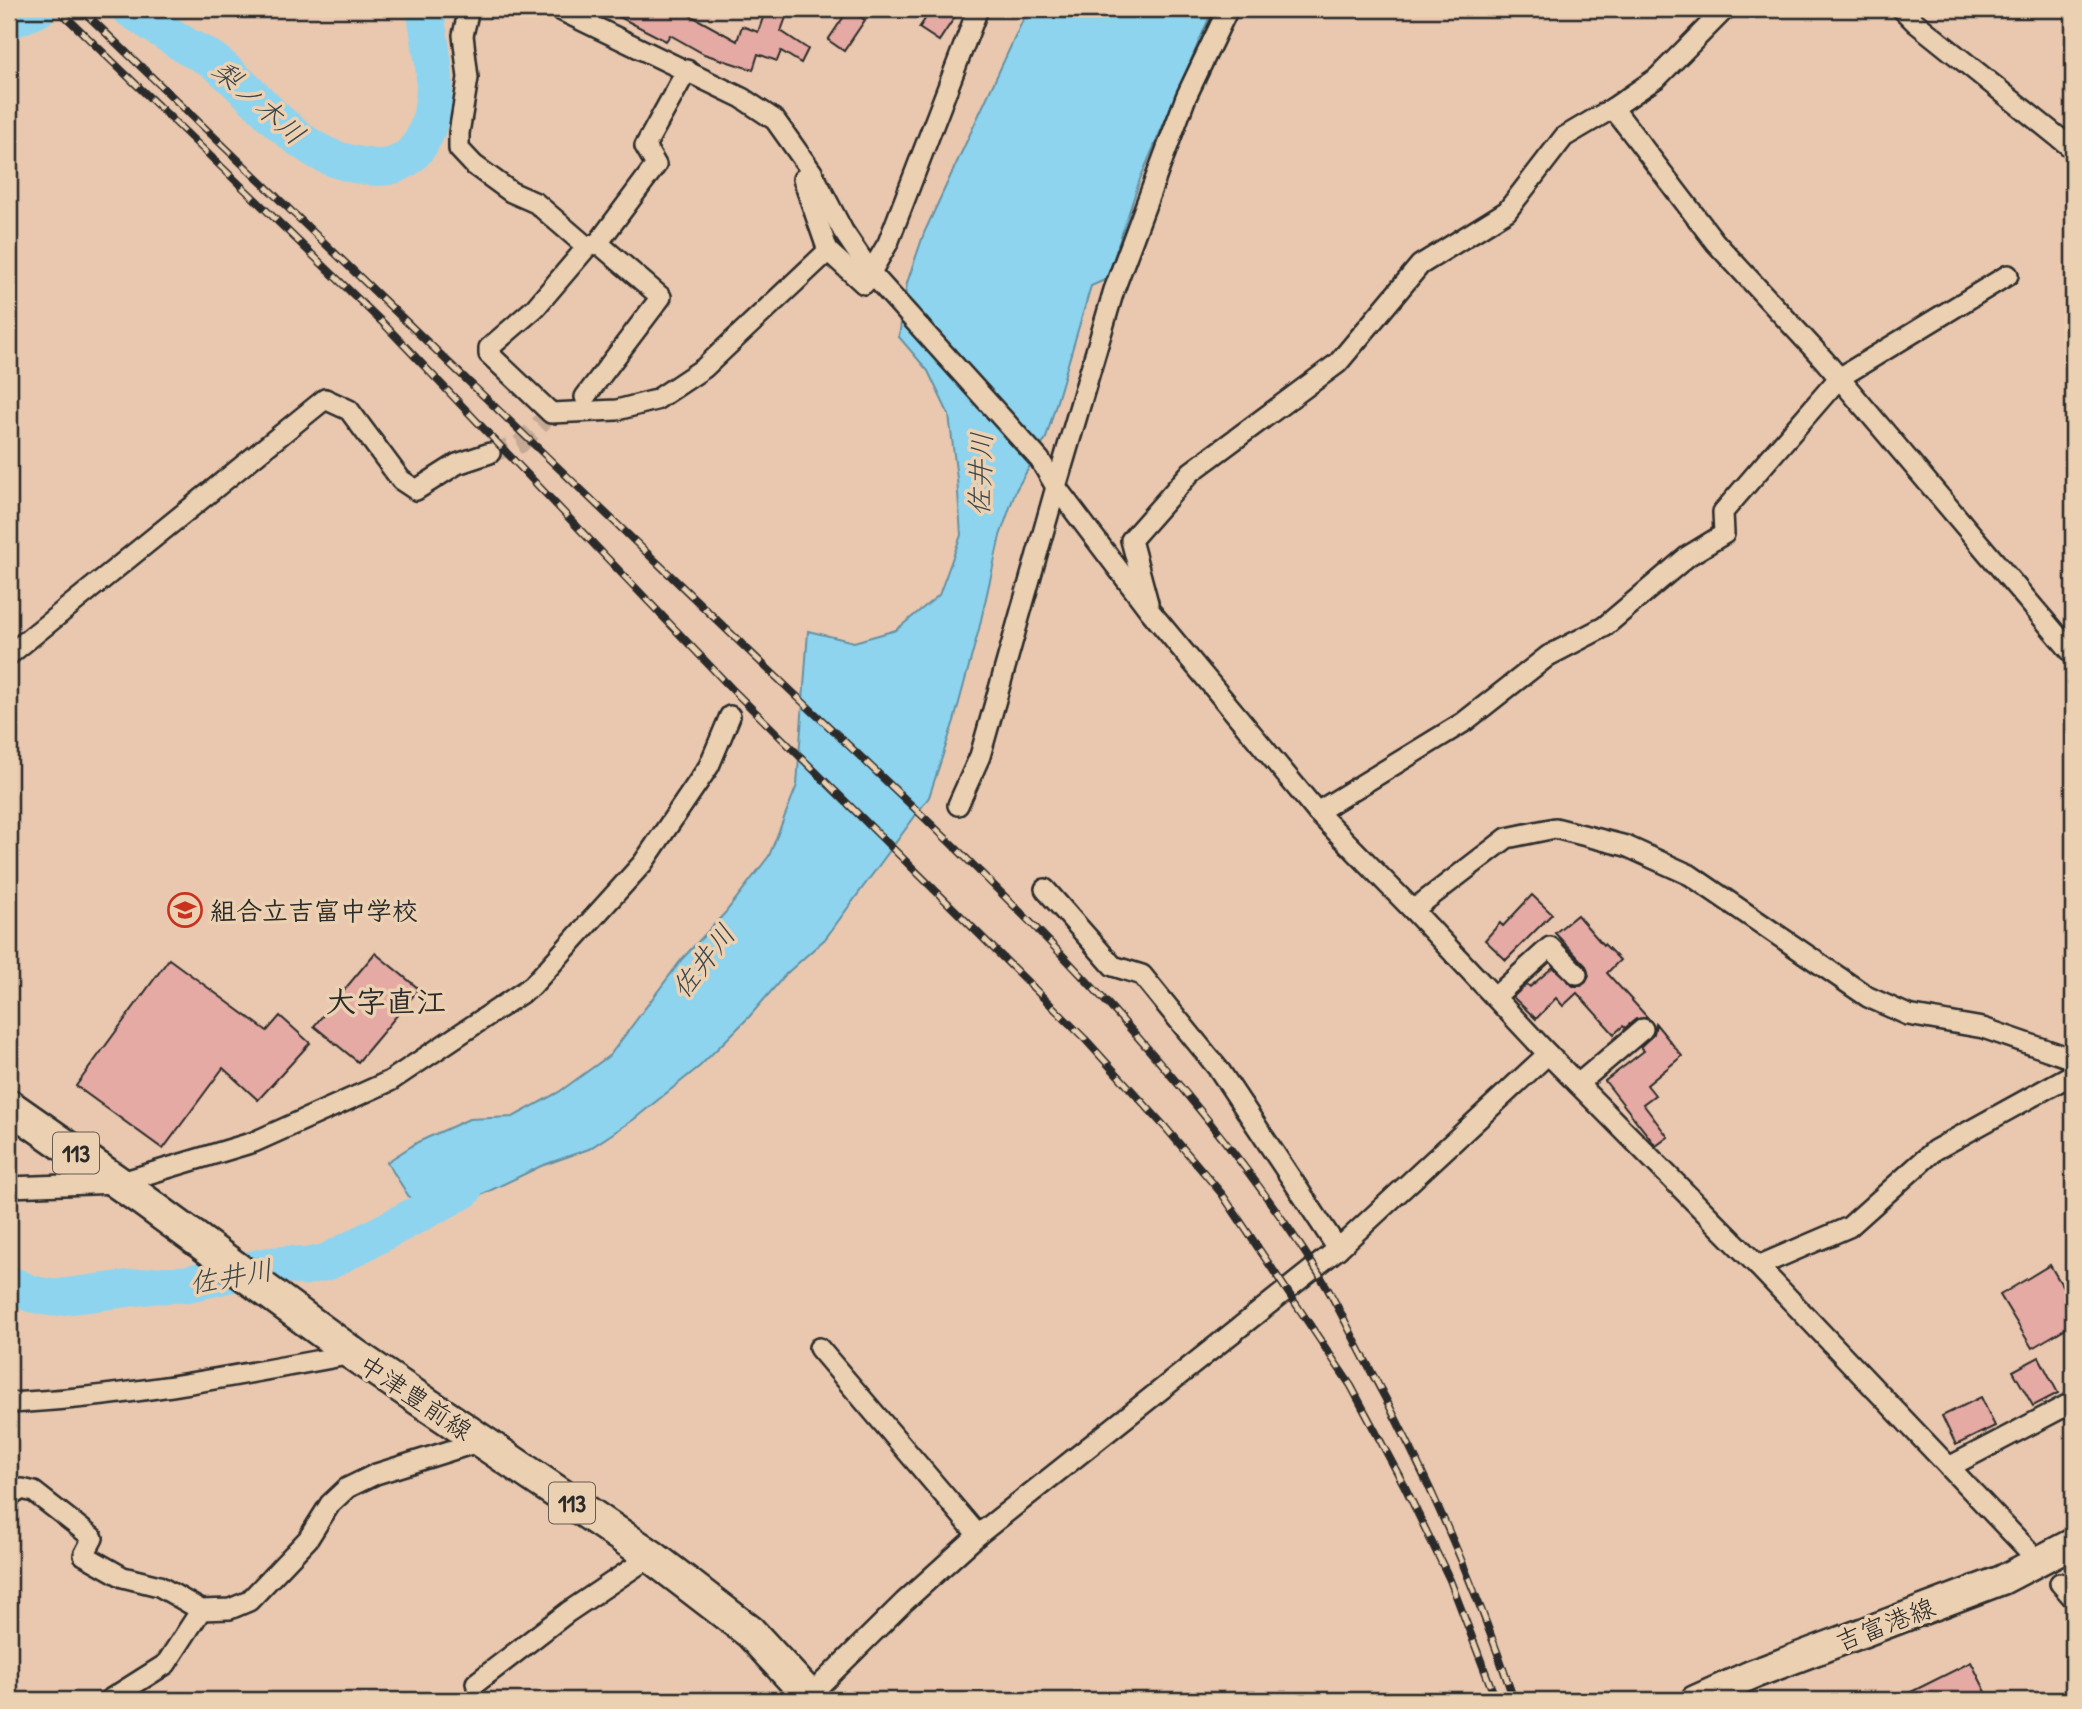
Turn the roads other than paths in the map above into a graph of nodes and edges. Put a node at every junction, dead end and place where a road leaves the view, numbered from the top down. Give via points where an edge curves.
1 (469, 9) edge
2 (558, 9) edge
3 (978, 9) edge
4 (1228, 9) edge
5 (1725, 9) edge
6 (1912, 14) edge
7 (687, 71) junction
8 (1613, 108) junction
9 (2073, 149) edge
10 (812, 172) junction
11 (593, 245) junction
12 (828, 251) junction
13 (872, 274) junction
14 (2008, 275) dead end
15 (1839, 377) junction
16 (584, 397) dead end
17 (490, 453) tunnel mouth
18 (1056, 487) junction
19 (1150, 611) junction
20 (2073, 654) edge
21 (9, 655) edge
22 (730, 716) dead end
23 (958, 805) dead end
24 (1317, 812) junction
25 (1045, 889) dead end
26 (1413, 910) junction
27 (1577, 974) dead end
28 (1495, 997) junction
29 (1643, 1029) dead end
30 (1548, 1054) junction
31 (2073, 1059) edge
32 (2073, 1073) edge
33 (1578, 1084) junction
34 (9, 1106) edge
35 (9, 1187) edge
36 (131, 1191) junction
37 (1338, 1249) junction
38 (1758, 1266) junction
39 (819, 1348) dead end
40 (353, 1354) junction
41 (2073, 1402) edge
42 (9, 1403) edge
43 (481, 1441) junction
44 (1949, 1467) junction
45 (9, 1497) edge
46 (978, 1535) junction
47 (2073, 1543) edge
48 (2028, 1550) dead end
49 (651, 1556) junction
50 (201, 1610) junction
51 (476, 1683) dead end
52 (809, 1699) edge
53 (109, 1700) edge
54 (1695, 1700) edge

1 - 11 street via 463,35 468,78 459,149 511,192 536,203
2 - 7 street
3 - 13 street
4 - 18 street via 1186,97 1114,290
5 - 8 street via 1658,76
6 - 9 street
7 - 10 street via 775,120
7 - 11 street via 645,146 656,165
8 - 15 street via 1715,242
8 - 19 street via 1564,137 1507,211 1420,265 1338,363 1191,472 1132,540
10 - 12 street via 803,179
10 - 13 street
11 - 12 street via 489,348 489,354 551,413 617,410 656,400 704,368
11 - 16 street via 661,297
12 - 13 street via 864,284
13 - 18 street via 1046,468
14 - 15 street
15 - 20 street
15 - 24 street via 1723,512 1724,534 1688,556 1604,627 1548,656 1464,722
17 - 21 street via 457,464 416,490 401,481 349,410 325,400
18 - 19 street
18 - 23 street via 981,756
19 - 24 street
22 - 36 street via 709,765 643,863 532,986 390,1081
24 - 26 street
25 - 37 street via 1113,966 1142,975 1220,1071
26 - 28 street
26 - 31 street via 1507,838 1555,828 1626,846 1690,875 1868,997 1909,1015 1983,1028
27 - 28 street via 1550,947
28 - 30 street
29 - 33 street
30 - 33 street
30 - 37 street
32 - 38 street via 1935,1150 1849,1227
33 - 38 street
34 - 36 main road, 中津豊前線 / 113
35 - 36 street
36 - 40 main road, 中津豊前線 / 113
37 - 46 street
38 - 44 street
39 - 46 street
40 - 42 street via 159,1389
40 - 43 main road, 中津豊前線 / 113
41 - 44 street
43 - 49 main road, 中津豊前線 / 113
43 - 50 street via 376,1474 347,1489 330,1504 308,1539 249,1601 230,1609
44 - 48 street
45 - 50 street via 22,1489 34,1492 93,1538 84,1555 123,1577 159,1586
46 - 52 street
47 - 54 main road, 吉富港線 via 2002,1580
49 - 51 street
49 - 52 main road, 中津豊前線 / 113 via 750,1632
50 - 53 street via 166,1664

